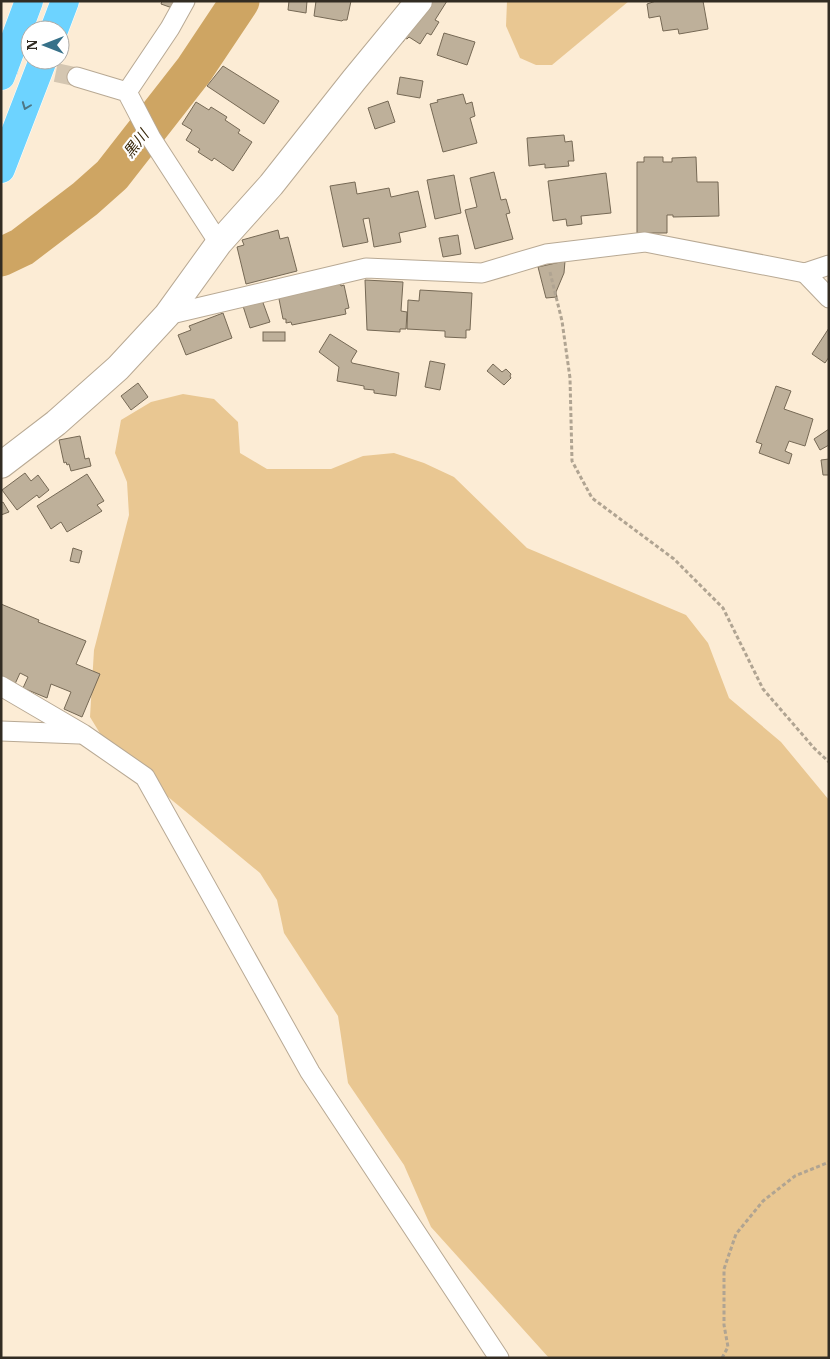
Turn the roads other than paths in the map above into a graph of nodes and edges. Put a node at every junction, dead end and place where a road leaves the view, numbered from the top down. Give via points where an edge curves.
1 (29, 1) edge
2 (65, 1) edge
3 (185, 1) edge
4 (419, 1) edge
5 (58, 20) edge
6 (39, 70) edge
7 (1, 76) edge
8 (77, 77) tunnel mouth
9 (127, 92) junction
10 (2, 166) edge
11 (219, 243) junction
12 (829, 265) edge
13 (805, 273) junction
14 (829, 298) edge
15 (167, 316) junction
16 (1, 466) edge
17 (1, 686) edge
18 (1, 731) edge
19 (83, 734) junction
20 (499, 1358) edge

1 - 7 highway
2 - 5 highway
3 - 9 street
4 - 11 street via 271,185
6 -> 10 highway
8 - 9 street
9 - 11 street via 151,138
11 - 15 street
12 - 13 street
13 - 14 street
13 - 15 street via 645,242 546,254 482,273 366,268
15 - 16 street via 118,368
17 - 19 street
18 - 19 street
19 - 20 street via 145,777 310,1072

